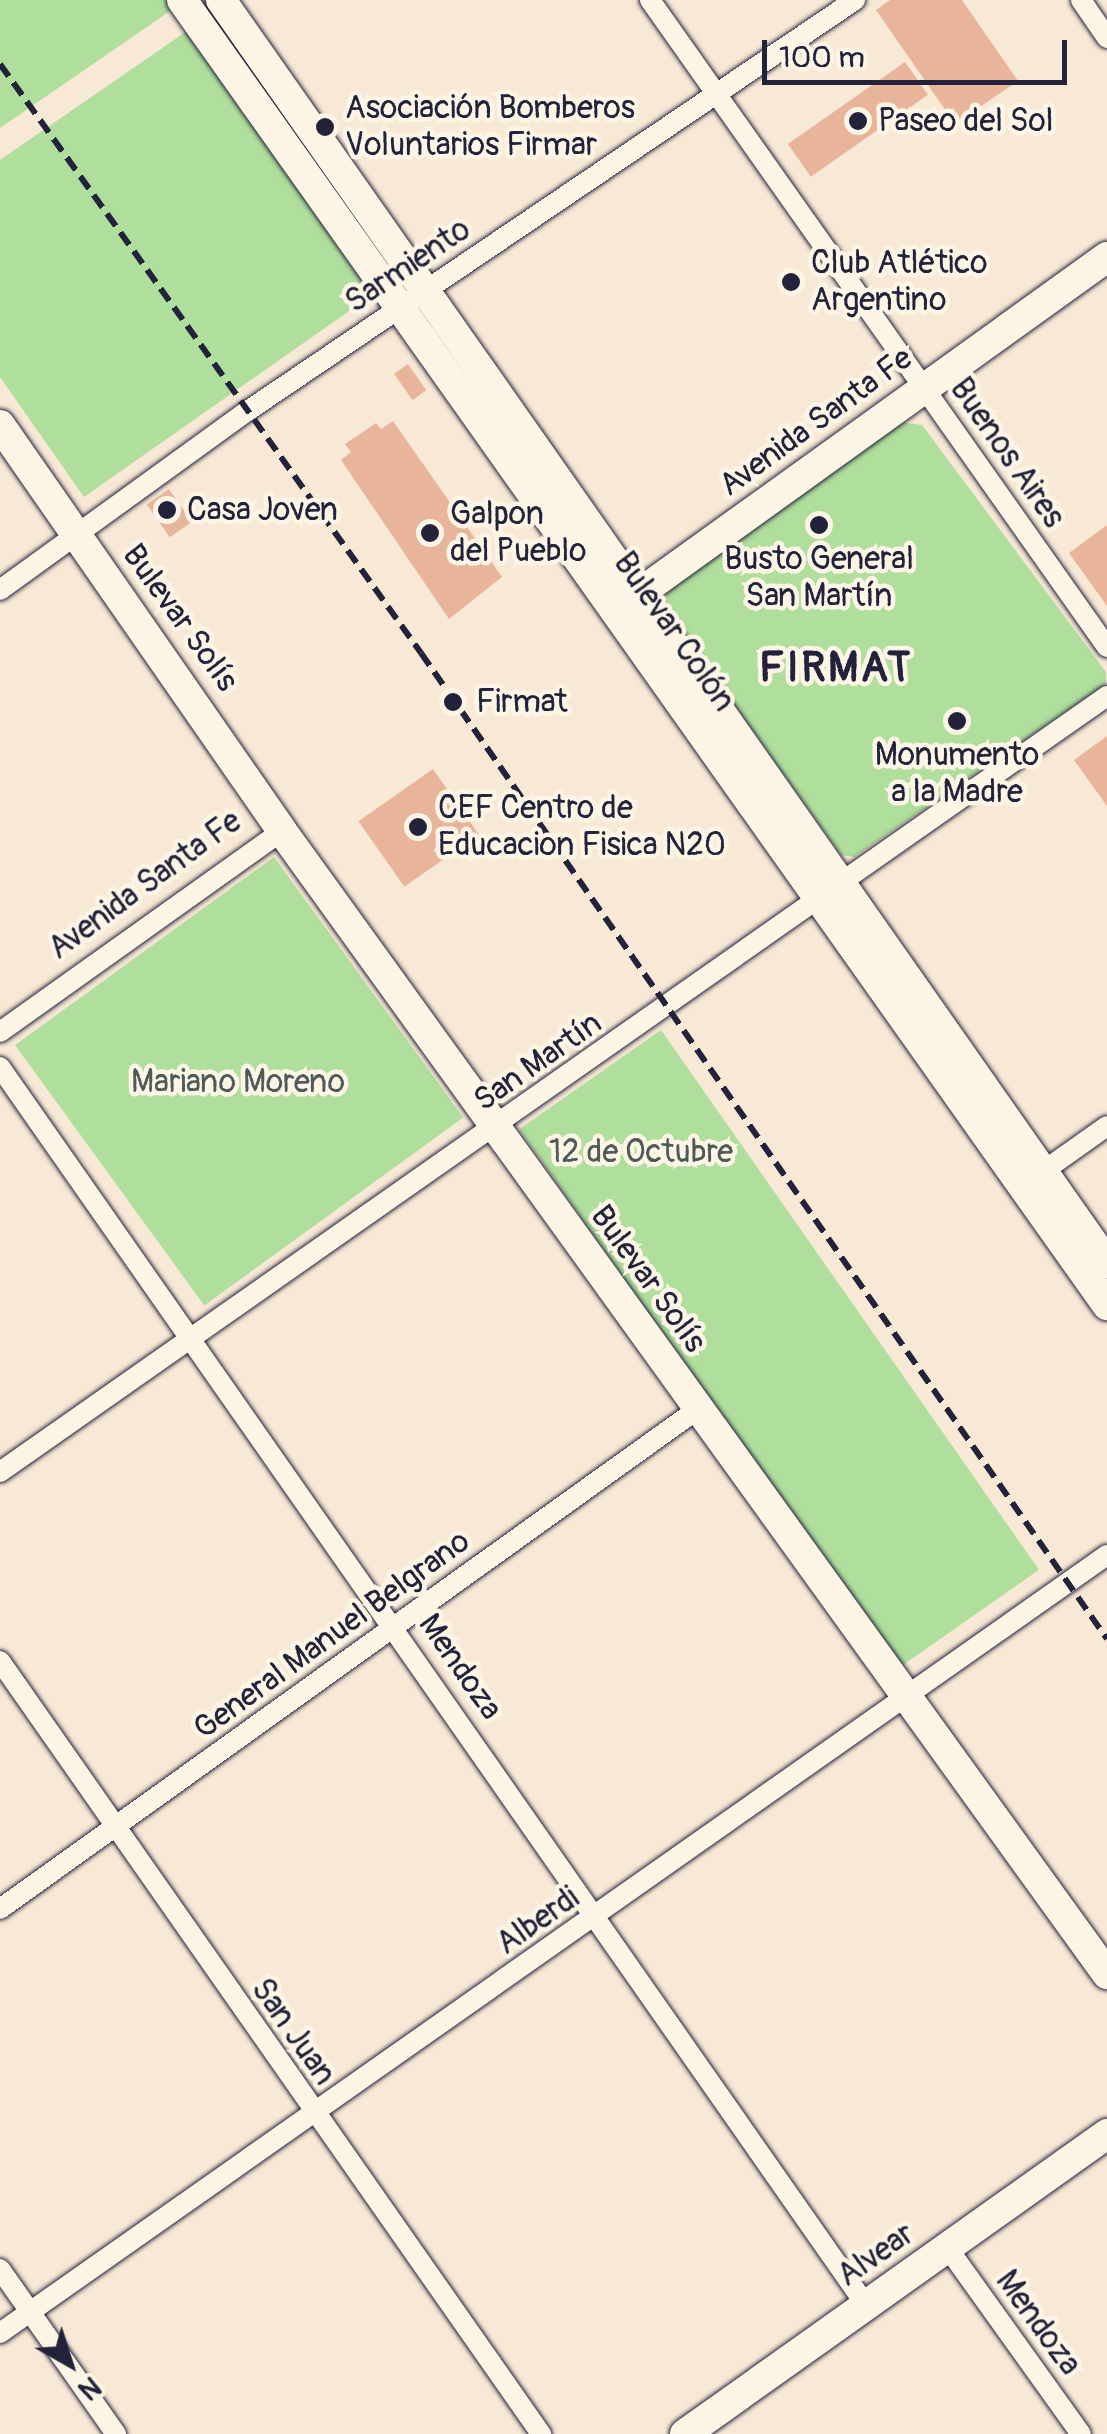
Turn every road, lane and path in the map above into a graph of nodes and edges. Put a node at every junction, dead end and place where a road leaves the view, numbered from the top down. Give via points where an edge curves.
1 (182, 0) edge
2 (650, 0) edge
3 (855, 0) edge
4 (1080, 0) edge
5 (229, 3) edge
6 (201, 26) junction
7 (1107, 38) edge
8 (718, 96) junction
9 (1107, 257) edge
10 (429, 288) junction
11 (401, 307) junction
12 (924, 388) junction
13 (0, 425) edge
14 (77, 533) junction
15 (0, 590) edge
16 (628, 602) junction
17 (1107, 646) edge
18 (1107, 696) edge
19 (282, 831) junction
20 (832, 893) junction
21 (0, 1032) edge
22 (0, 1066) edge
23 (1107, 1126) edge
24 (496, 1128) junction
25 (1032, 1179) junction
26 (1107, 1263) edge
27 (1107, 1304) edge
28 (194, 1342) junction
29 (698, 1408) junction
30 (0, 1472) edge
31 (1107, 1554) edge
32 (395, 1627) junction
33 (0, 1661) edge
34 (906, 1696) junction
35 (114, 1828) junction
36 (0, 1909) edge
37 (598, 1916) junction
38 (1107, 1974) edge
39 (314, 2113) junction
40 (1107, 2134) edge
41 (947, 2248) junction
42 (0, 2270) edge
43 (866, 2305) junction
44 (30, 2311) junction
45 (0, 2333) edge
46 (116, 2434) edge
47 (540, 2434) edge
48 (685, 2434) edge
49 (1080, 2434) edge

1 - 6 street, Bulevar Colón
2 - 8 street, Buenos Aires
3 - 8 street, Sarmiento
4 - 7 street
5 - 6 street
5 - 10 street, Bulevar Colón
6 - 11 street, Bulevar Colón
8 - 10 street, Sarmiento
8 - 12 street, Buenos Aires
9 - 12 street, Avenida Santa Fe
10 - 11 street, Sarmiento
10 - 16 street, Bulevar Colón
11 - 14 street, Sarmiento
11 - 16 street, Bulevar Colón
12 - 16 street, Avenida Santa Fe
12 - 17 street, Buenos Aires
13 - 14 street, Bulevar Solís
14 - 15 street, Sarmiento
14 - 19 street, Bulevar Solís
16 - 20 street, Bulevar Colón
18 - 20 street, San Martín
19 - 21 street, Avenida Santa Fe
19 - 24 street, Bulevar Solís
20 - 24 street, San Martín
20 - 25 street, Bulevar Colón
22 - 28 street, Mendoza
23 - 25 street
24 - 28 street, San Martín
24 - 29 street, Bulevar Solís
25 - 26 street, Bulevar Colón
25 - 27 street, Bulevar Colón
28 - 30 street, San Martín
28 - 32 street, Mendoza
29 - 32 street, General Manuel Belgrano
29 - 34 street, Bulevar Solís
31 - 34 street, Alberdi
32 - 35 street, General Manuel Belgrano
32 - 37 street, Mendoza
33 - 35 street, San Juan
34 - 37 street, Alberdi
34 - 38 street, Bulevar Solís
35 - 36 street, General Manuel Belgrano
35 - 39 street, San Juan
37 - 39 street, Alberdi
37 - 43 street, Mendoza
39 - 44 street, Alberdi
39 - 47 street, San Juan
40 - 41 street, Alvear
41 - 43 street, Alvear
41 - 49 street, Mendoza
42 - 44 street
43 - 48 street, Alvear
44 - 45 street, Alberdi
44 - 46 street

